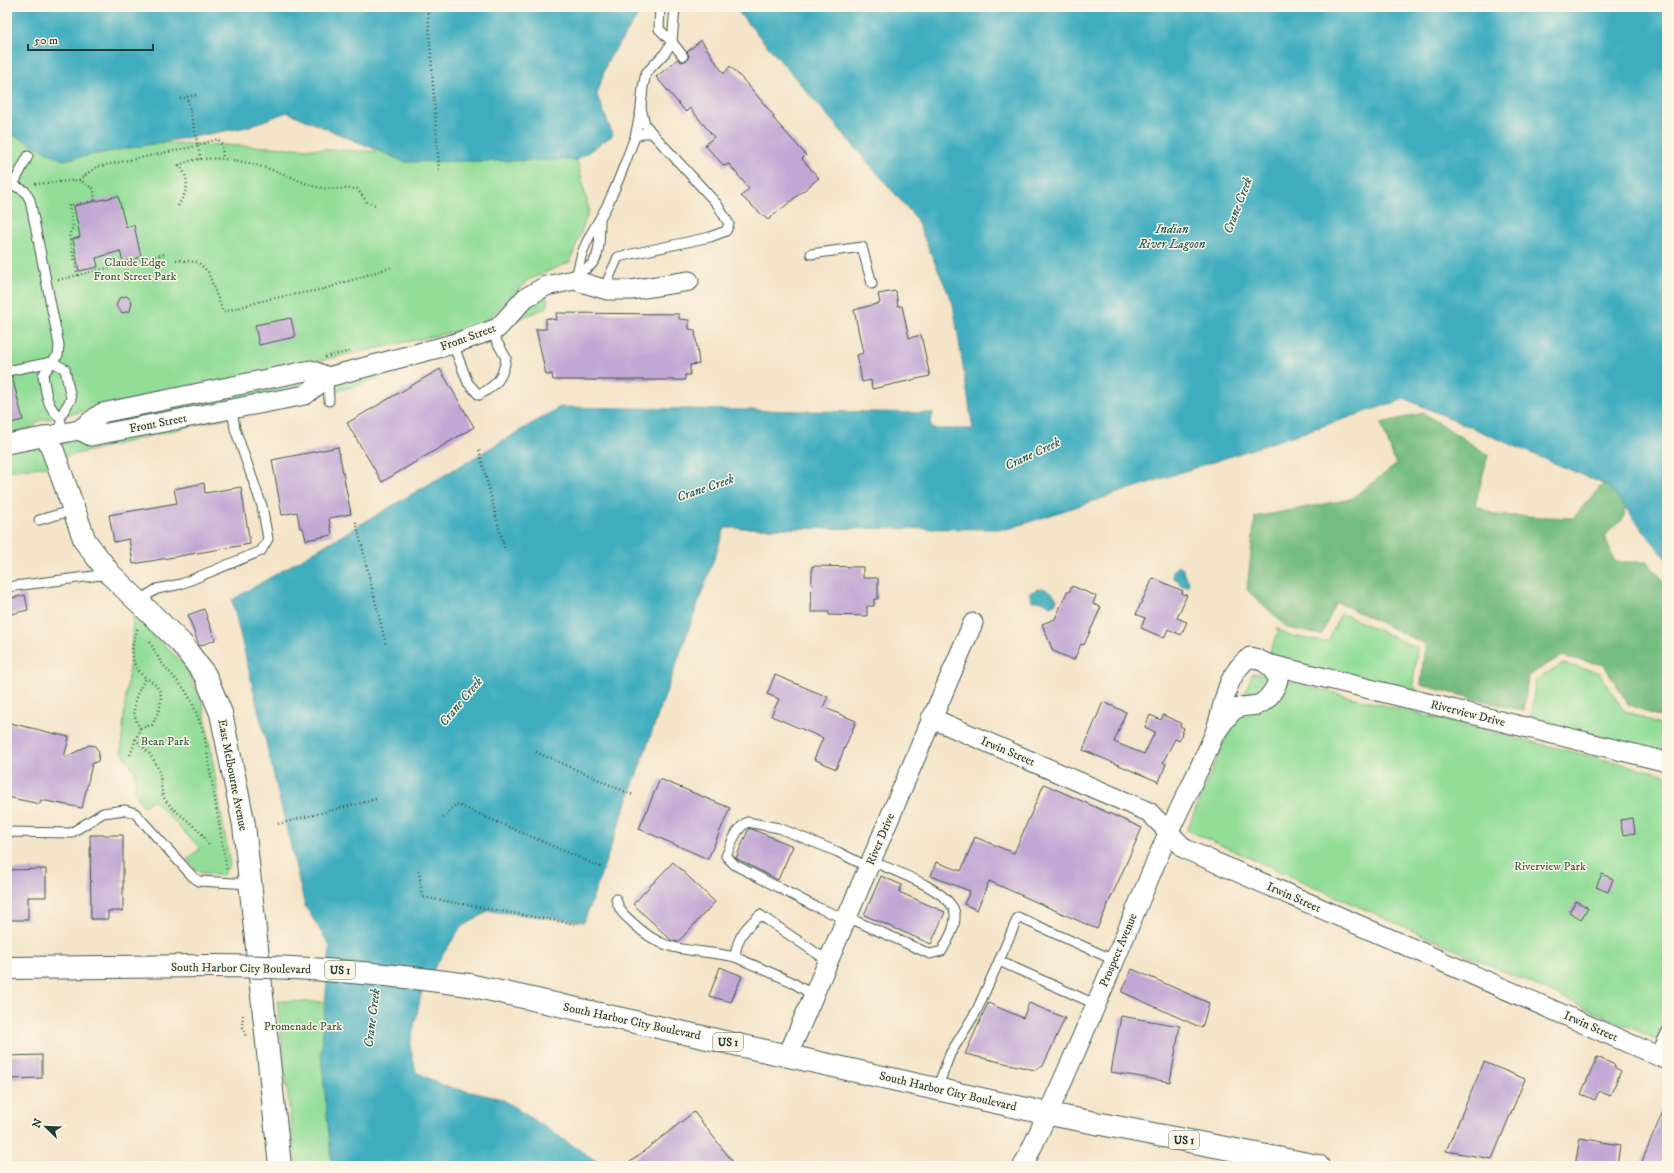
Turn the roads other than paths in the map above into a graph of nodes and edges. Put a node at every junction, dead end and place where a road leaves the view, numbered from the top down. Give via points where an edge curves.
1 (660, 7) edge
2 (675, 7) edge
3 (672, 42) junction
4 (683, 56) dead end
5 (641, 108) junction
6 (652, 133) junction
7 (635, 137) junction
8 (28, 156) dead end
9 (10, 183) edge
10 (600, 220) junction
11 (811, 254) dead end
12 (576, 276) junction
13 (689, 281) dead end
14 (872, 284) dead end
15 (604, 289) junction
16 (491, 331) junction
17 (453, 344) junction
18 (52, 362) junction
19 (7, 371) edge
20 (328, 377) junction
21 (233, 400) junction
22 (329, 401) dead end
23 (63, 429) junction
24 (7, 444) edge
25 (74, 510) junction
26 (39, 520) dead end
27 (110, 574) junction
28 (7, 587) edge
29 (138, 601) junction
30 (973, 623) dead end
31 (1268, 664) junction
32 (932, 718) junction
33 (1215, 734) junction
34 (1667, 762) edge
35 (7, 832) edge
36 (1168, 833) junction
37 (869, 864) junction
38 (240, 883) junction
39 (616, 899) dead end
40 (846, 918) junction
41 (735, 957) junction
42 (1114, 960) junction
43 (828, 961) junction
44 (999, 961) junction
45 (7, 968) edge
46 (813, 995) junction
47 (1095, 1004) junction
48 (1667, 1031) edge
49 (788, 1055) junction
50 (1661, 1058) edge
51 (937, 1089) junction
52 (1049, 1114) junction
53 (280, 1166) edge
54 (1023, 1166) edge
55 (1318, 1166) edge

1 - 3 lane via 659,29
2 - 3 lane
3 - 4 lane
3 - 5 lane via 646,73
5 - 6 lane via 645,124
5 - 7 lane
6 - 7 lane
6 - 15 lane via 717,204 729,224 726,231 710,237 618,257
7 - 10 lane via 612,197
8 - 9 lane
9 - 18 lane via 25,191 30,200 59,345 58,355
10 - 12 lane via 580,255
10 - 12 lane via 596,261
11 - 14 lane via 862,247
12 - 15 street, Front Street
12 - 16 street, Front Street via 546,286 525,298 498,328
13 - 15 street, Front Street via 631,290
16 - 17 street, Front Street
16 - 17 lane via 506,358 504,372 494,386 479,395 468,383
17 - 20 street, Front Street
18 - 19 lane
18 - 23 lane via 43,375 48,403
18 - 23 lane via 65,369 71,399
20 - 21 street, Front Street via 305,395
20 - 22 lane
21 - 23 street, Front Street via 91,436
21 - 29 lane via 235,429 262,506 268,539 262,551 181,584 157,589
23 - 24 street, Front Street
23 - 25 main road, East Melbourne Avenue
25 - 26 lane
25 - 27 main road, East Melbourne Avenue via 85,541
27 - 28 lane
27 - 29 main road, East Melbourne Avenue
29 - 38 main road, East Melbourne Avenue via 181,643 200,668 221,714 244,825
30 - 32 street, River Drive
31 - 33 street, Prospect Avenue via 1260,659 1250,658 1234,673 1227,687
31 - 33 street, Prospect Avenue via 1278,679 1273,691 1265,701 1257,705 1247,705 1233,711
31 - 34 street, Riverview Drive
32 - 36 street, Irwin Street via 1149,812
32 - 37 street, River Drive
33 - 36 street, Prospect Avenue
35 - 38 lane via 71,833 103,813 125,810 135,813 199,881
36 - 42 street, Prospect Avenue
36 - 50 street, Irwin Street via 1185,849
37 - 40 street, River Drive
37 - 40 lane via 929,887 950,902 955,913 953,931 942,951 930,954
37 - 40 lane via 779,828 747,822 740,826 726,856 735,865 814,906
38 - 53 main road, East Melbourne Avenue
39 - 41 lane via 619,910 641,931 661,944 686,951
40 - 43 street, River Drive
41 - 43 lane via 736,945 746,927 760,915
41 - 46 lane via 790,981
42 - 44 lane via 1018,917
42 - 47 street, Prospect Avenue
43 - 46 street, River Drive
44 - 47 lane
44 - 51 lane via 976,1012 950,1054
45 - 49 main road, South Harbor City Boulevard / US 1, bridge via 273,966 402,976 469,985
46 - 49 street, River Drive
47 - 52 street, Prospect Avenue
48 - 50 lane
49 - 51 main road, South Harbor City Boulevard / US 1
51 - 52 main road, South Harbor City Boulevard / US 1
52 - 54 street, Prospect Avenue
52 - 55 main road, South Harbor City Boulevard / US 1

